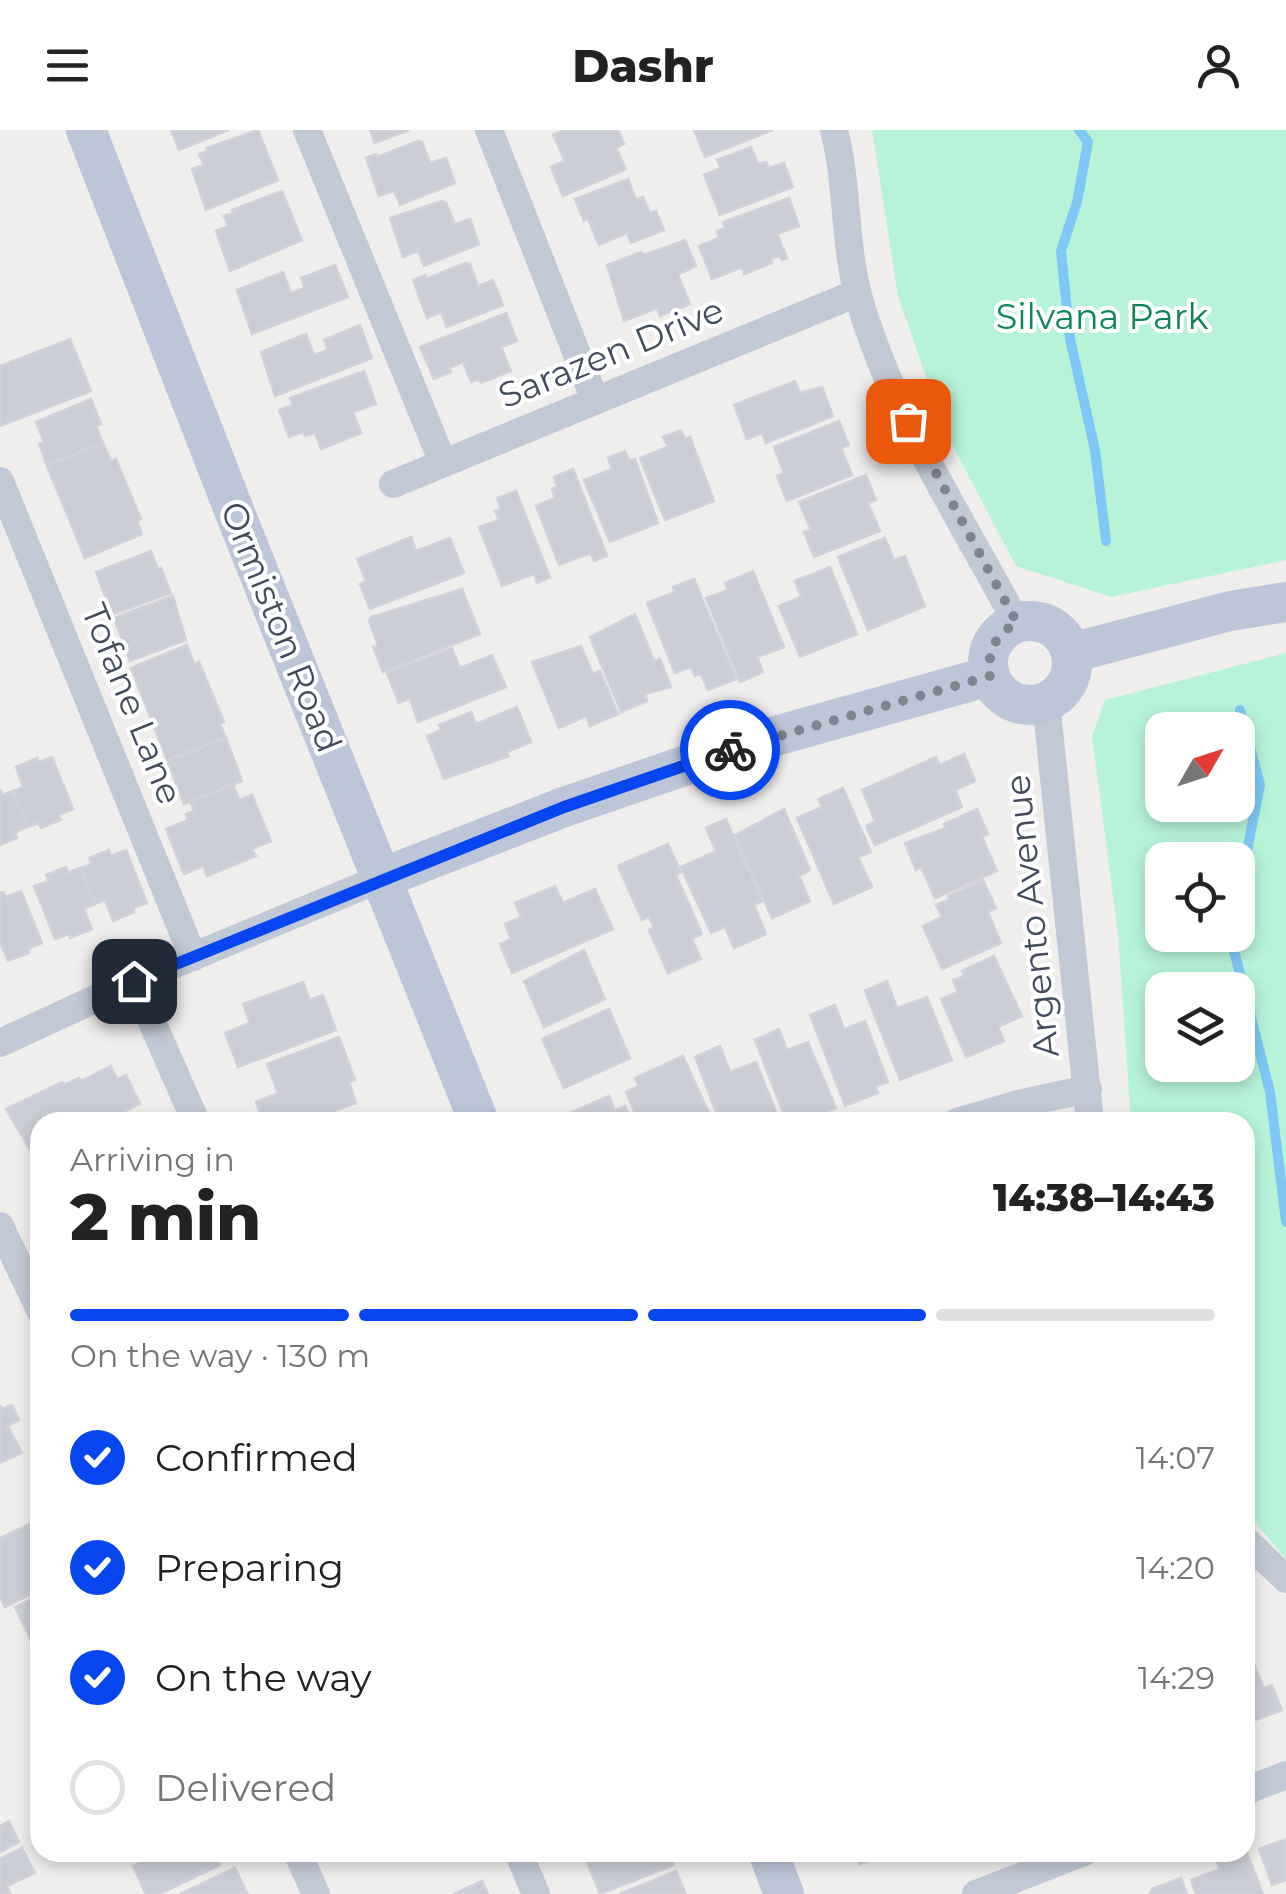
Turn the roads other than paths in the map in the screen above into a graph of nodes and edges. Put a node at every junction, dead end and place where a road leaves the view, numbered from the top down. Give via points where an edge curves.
1 (86, 130) edge
2 (306, 130) edge
3 (488, 130) edge
4 (834, 130) edge
5 (857, 293) junction
6 (595, 400) junction
7 (443, 463) junction
8 (0, 481) edge
9 (393, 484) dead end
10 (1286, 602) edge
11 (1017, 623) junction
12 (1071, 653) junction
13 (990, 676) junction
14 (1046, 702) junction
15 (382, 878) junction
16 (193, 957) junction
17 (134, 981) junction
18 (0, 1043) edge
19 (1088, 1089) junction
20 (192, 1112) edge
21 (475, 1112) edge
22 (991, 1112) edge
23 (1089, 1112) edge
24 (0, 1226) edge
25 (30, 1289) edge
26 (1255, 1550) edge
27 (1286, 1579) edge
28 (1286, 1775) edge
29 (1255, 1787) edge
30 (302, 1862) edge
31 (522, 1862) edge
32 (772, 1862) edge
33 (1058, 1862) edge
34 (316, 1894) edge
35 (536, 1894) edge
36 (784, 1894) edge
37 (976, 1894) edge

1 - 15 street, Ormiston Road
2 - 7 street
3 - 6 street
4 - 5 street
5 - 6 street, Sarazen Drive
5 - 11 street via 890,386
6 - 7 street, Sarazen Drive
7 - 9 street, Sarazen Drive
8 - 16 street, Tofane Lane
10 - 12 street
11 - 12 street via 1046,624
11 - 13 street via 993,644
12 - 14 street via 1067,682
13 - 14 street via 1006,698
13 - 15 street via 737,748
14 - 19 street, Argento Avenue
15 - 16 street
15 - 21 street, Ormiston Road
16 - 17 street
17 - 18 street
17 - 20 street
19 - 22 street
19 - 23 street, Argento Avenue
24 - 25 street
26 - 27 street
28 - 29 street
30 - 34 street
31 - 35 street
32 - 36 street
33 - 37 street

